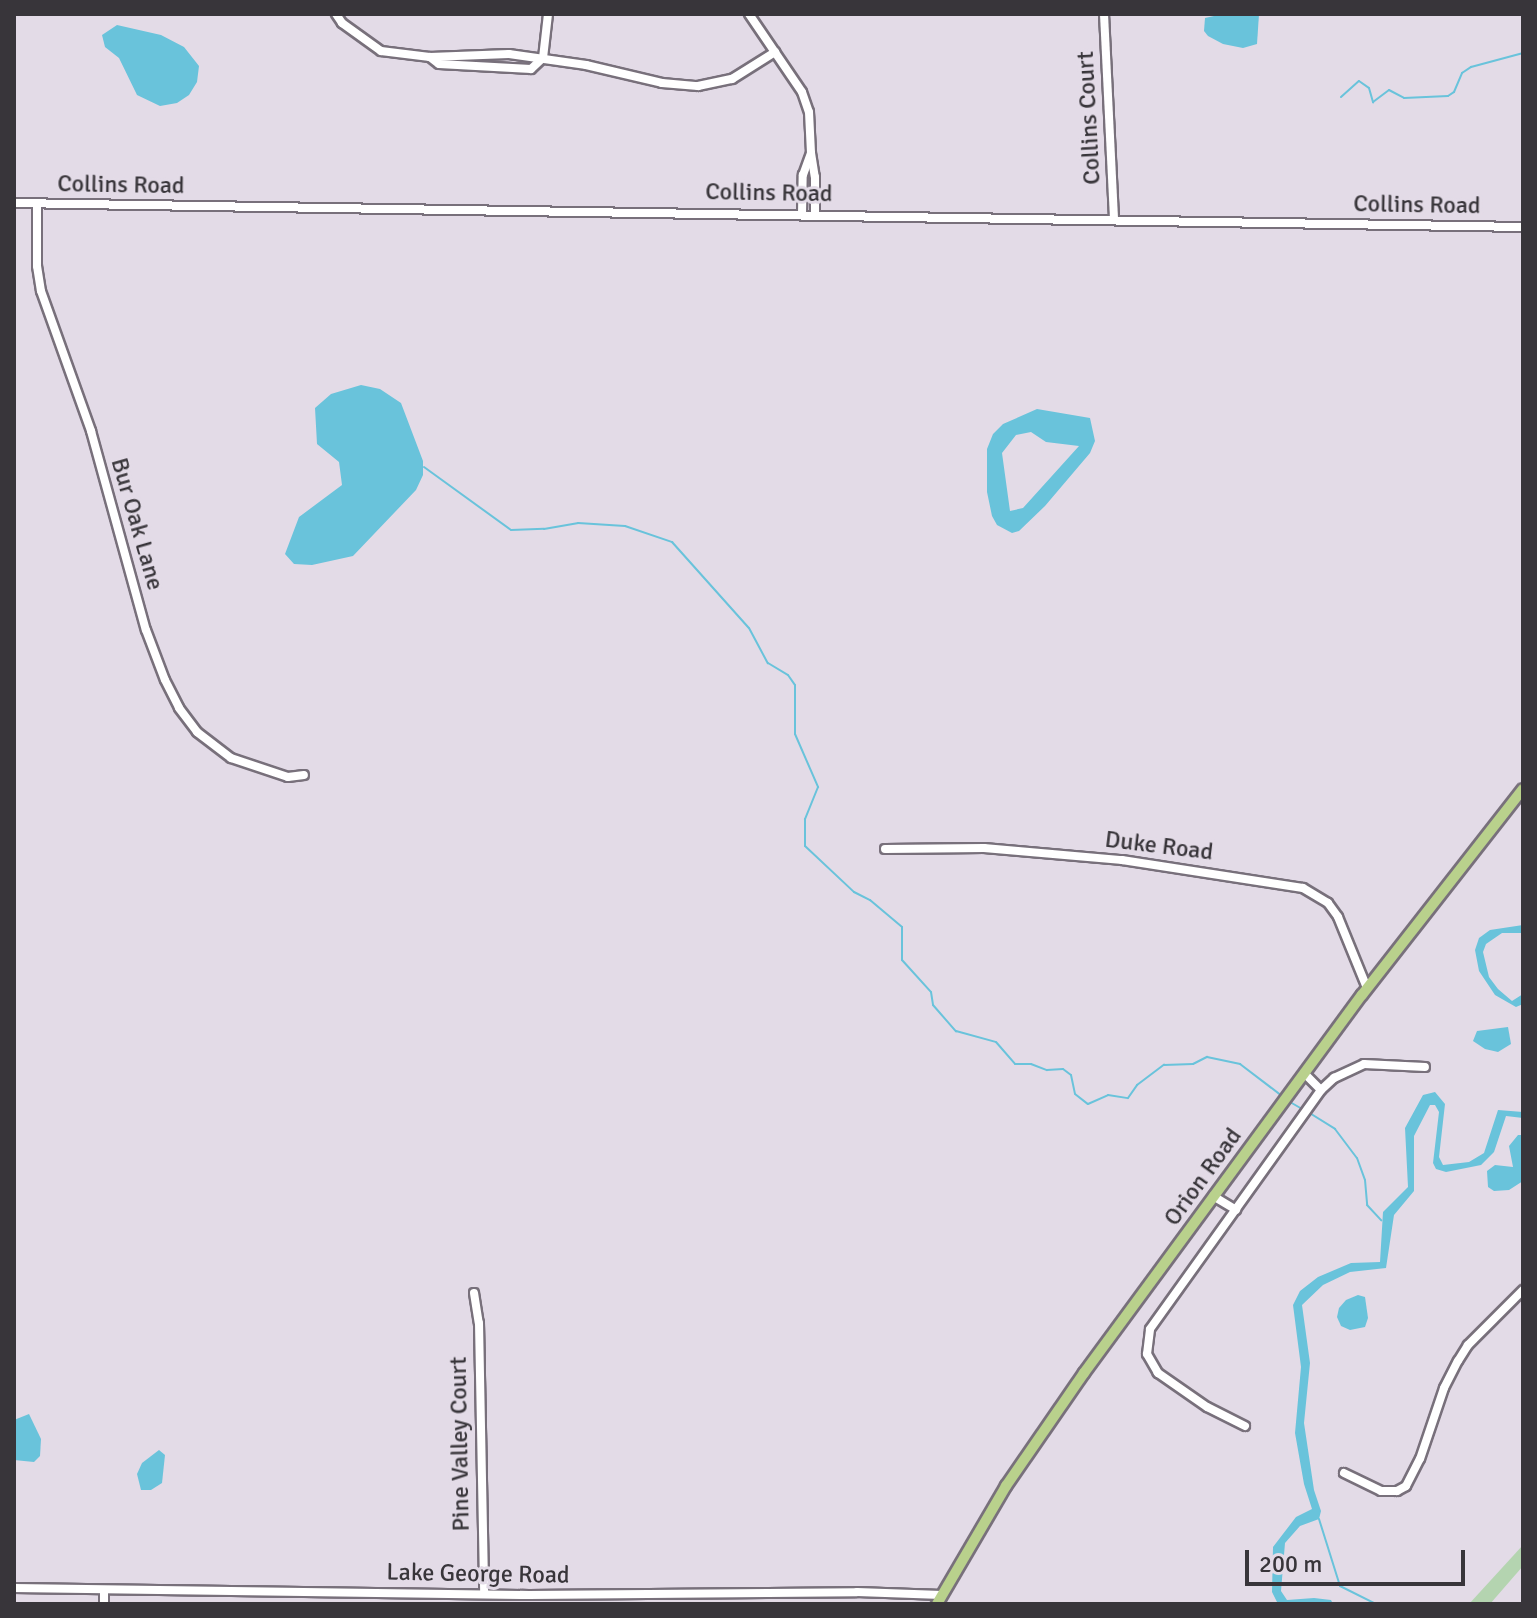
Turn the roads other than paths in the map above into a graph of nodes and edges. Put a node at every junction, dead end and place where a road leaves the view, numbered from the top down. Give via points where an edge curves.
1 (336, 14) edge
2 (548, 14) edge
3 (749, 14) edge
4 (1104, 14) edge
5 (775, 52) junction
6 (430, 57) junction
7 (543, 58) junction
8 (811, 153) junction
9 (14, 203) edge
10 (37, 204) junction
11 (802, 214) junction
12 (815, 214) junction
13 (1114, 220) junction
14 (1523, 227) edge
15 (304, 775) dead end
16 (1523, 789) edge
17 (885, 849) dead end
18 (1367, 988) junction
19 (1425, 1067) dead end
20 (1304, 1073) junction
21 (1321, 1090) junction
22 (1213, 1196) junction
23 (1236, 1210) junction
24 (1523, 1290) edge
25 (474, 1293) dead end
26 (1245, 1426) dead end
27 (1344, 1473) dead end
28 (14, 1588) edge
29 (104, 1590) junction
30 (484, 1594) junction
31 (634, 1599) edge
32 (940, 1600) edge
33 (104, 1604) edge

1 - 6 street via 381,51
2 - 7 street
3 - 5 street
4 - 13 street, Collins Court
5 - 7 street via 732,79 698,86
5 - 8 street via 802,92 809,112
6 - 7 street
6 - 7 street via 439,64 531,69
8 - 11 street via 803,175
8 - 12 street
9 - 10 street, Collins Road
10 - 11 street, Collins Road
10 - 15 street, Bur Oak Lane via 41,291 91,431 165,680 197,732 231,758 288,777
11 - 12 street, Collins Road
12 - 13 street, Collins Road
13 - 14 street, Collins Road
16 - 18 main road, Orion Road
17 - 18 street, Duke Road via 984,848 1122,860 1303,888 1318,894 1338,917
18 - 20 main road, Orion Road
19 - 21 street via 1364,1064
20 - 21 street
20 - 22 main road, Orion Road
21 - 23 street
22 - 23 street
22 - 32 main road, Orion Road via 1006,1486
23 - 26 street via 1150,1329 1147,1347 1158,1373
24 - 27 street via 1458,1361 1406,1486 1381,1491
25 - 30 street, Pine Valley Court via 479,1323
28 - 29 street, Lake George Road
29 - 30 street, Lake George Road
29 - 33 street
30 - 31 street, Lake George Road
31 - 32 street, Lake George Road

